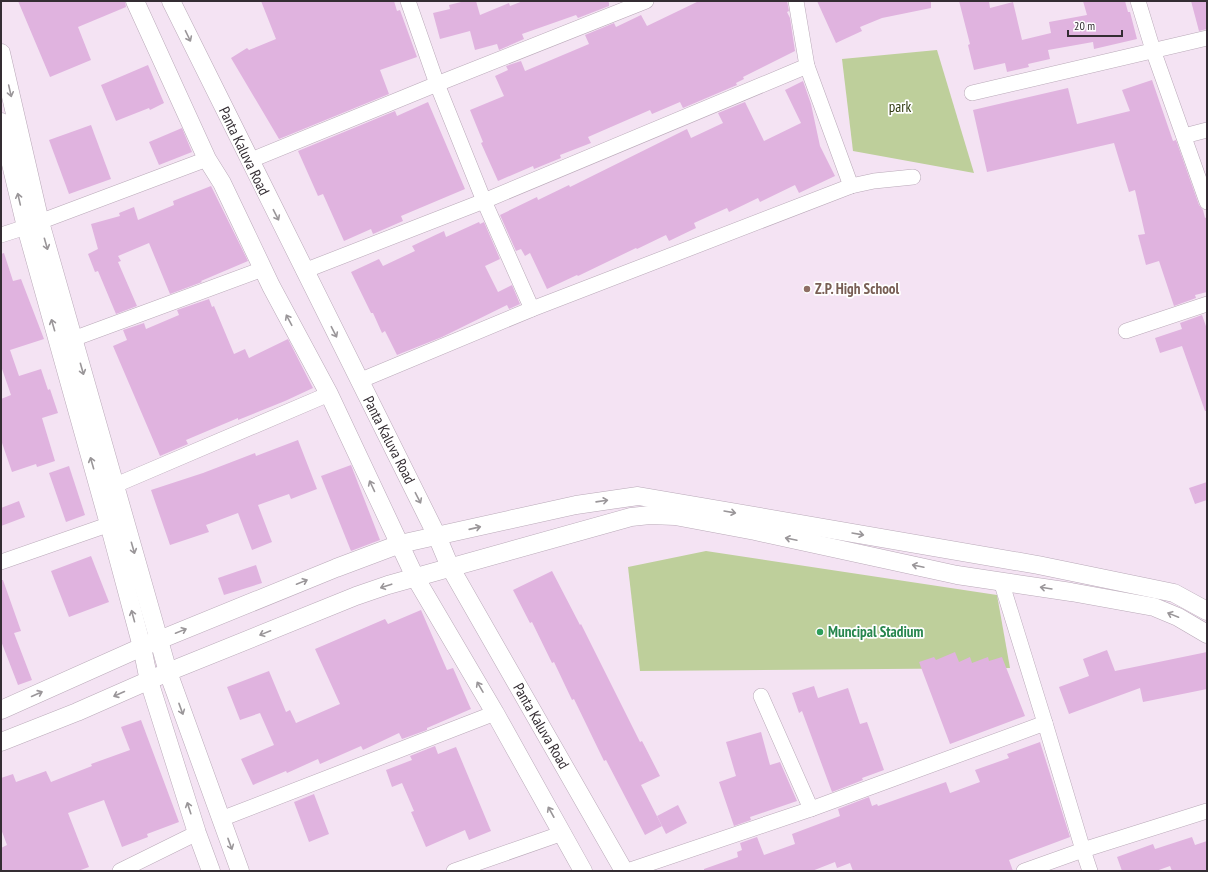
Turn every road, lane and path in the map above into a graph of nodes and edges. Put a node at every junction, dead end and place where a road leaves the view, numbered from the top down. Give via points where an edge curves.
1 (134, 1) edge
2 (170, 1) edge
3 (408, 1) edge
4 (646, 1) edge
5 (796, 1) edge
6 (1138, 1) edge
7 (1207, 38) edge
8 (1153, 50) junction
9 (1, 53) edge
10 (808, 66) junction
11 (436, 84) junction
12 (972, 93) dead end
13 (1, 122) edge
14 (1207, 130) edge
15 (1184, 136) junction
16 (207, 159) junction
17 (249, 162) junction
18 (912, 178) dead end
19 (851, 186) junction
20 (484, 201) junction
21 (1207, 202) edge
22 (33, 224) junction
23 (1, 235) edge
24 (263, 269) junction
25 (304, 271) junction
26 (1207, 304) edge
27 (532, 309) junction
28 (1126, 331) dead end
29 (73, 339) junction
30 (359, 381) junction
31 (329, 394) junction
32 (107, 489) junction
33 (117, 522) junction
34 (436, 536) junction
35 (400, 544) junction
36 (1, 562) edge
37 (450, 567) junction
38 (415, 577) junction
39 (1001, 581) junction
40 (1207, 611) edge
41 (1207, 634) edge
42 (159, 640) junction
43 (142, 647) junction
44 (168, 672) junction
45 (149, 681) junction
46 (761, 696) dead end
47 (1, 710) edge
48 (495, 713) junction
49 (1045, 723) junction
50 (1, 742) edge
51 (811, 809) junction
52 (1207, 811) edge
53 (221, 819) junction
54 (197, 833) junction
55 (563, 833) junction
56 (1084, 850) junction
57 (120, 871) edge
58 (211, 871) edge
59 (240, 871) edge
60 (454, 871) edge
61 (583, 871) edge
62 (624, 871) edge
63 (627, 871) edge
64 (1024, 871) edge
65 (1090, 871) edge

1 - 16 street
2 -> 17 street, Panta Kaluva Road
3 - 11 street
4 - 11 street
5 - 10 street
6 - 8 street
7 - 8 street
8 - 12 street
8 - 15 street
9 -> 22 street
10 - 19 street
10 - 20 street
11 - 17 street
11 - 20 street
22 -> 13 street
14 - 15 street
15 - 21 street
16 - 22 street
16 - 24 street via 222,183
17 -> 25 street, Panta Kaluva Road
18 - 19 street
19 - 27 street
20 - 25 street
20 - 27 street
22 - 23 street
22 -> 29 street
32 -> 22 street
24 - 29 street
31 -> 24 street
25 -> 30 street, Panta Kaluva Road
26 - 28 street
27 - 30 street
29 -> 32 street
30 -> 34 street, Panta Kaluva Road
31 - 32 street
35 -> 31 street
32 - 33 street
33 - 36 street
33 -> 42 street
43 -> 33 street
34 - 35 street
34 - 37 street, Panta Kaluva Road
34 -> 40 street via 576,505 638,496 1038,565 1174,593
35 - 38 street
42 -> 35 street
37 - 38 street
39 -> 37 street via 957,575 755,531 675,516 650,515 631,517
37 - 62 street, Panta Kaluva Road
38 -> 44 street via 356,596
48 -> 38 street
41 -> 39 street via 1154,607
39 - 49 street
42 - 43 street
42 - 44 street
43 - 45 street
47 -> 43 street
44 - 45 street
44 -> 53 street
45 -> 50 street
54 -> 45 street
46 - 51 street
48 - 53 street
55 -> 48 street
49 - 51 street
49 - 56 street
51 - 63 street
52 - 56 street
53 -> 59 street
54 - 57 street
54 - 58 street
55 - 60 street
55 - 61 street
56 - 64 street
56 - 65 street

